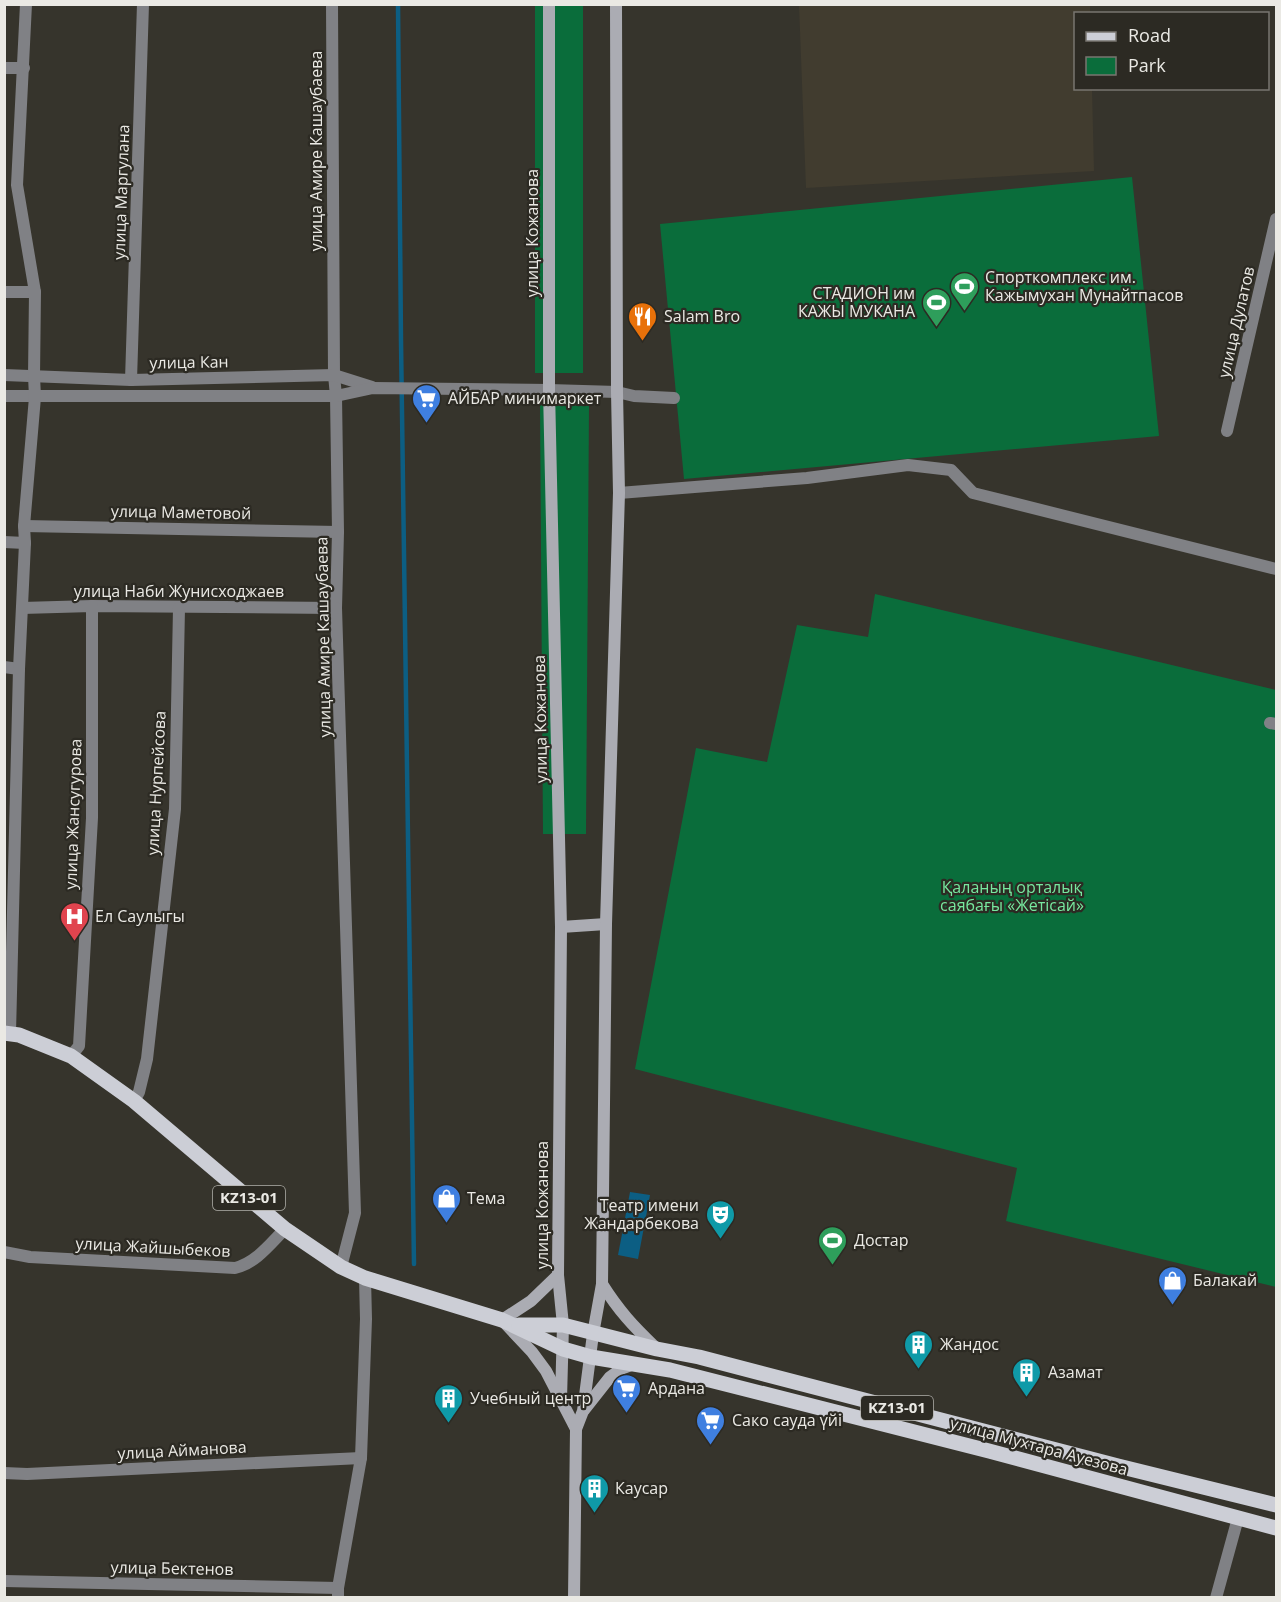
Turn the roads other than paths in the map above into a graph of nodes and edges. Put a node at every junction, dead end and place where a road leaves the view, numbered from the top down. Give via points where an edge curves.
1 (26, 4) edge
2 (143, 4) edge
3 (332, 4) edge
4 (549, 4) edge
5 (616, 4) edge
6 (4, 68) edge
7 (24, 68) junction
8 (11, 185) edge
9 (1276, 219) edge
10 (4, 292) edge
11 (35, 292) junction
12 (4, 375) edge
13 (334, 375) junction
14 (34, 376) junction
15 (131, 380) junction
16 (373, 388) junction
17 (549, 390) junction
18 (617, 392) junction
19 (4, 396) edge
20 (336, 396) junction
21 (36, 397) junction
22 (674, 398) dead end
23 (1227, 431) dead end
24 (619, 493) junction
25 (24, 526) junction
26 (338, 532) junction
27 (4, 542) edge
28 (25, 543) junction
29 (1276, 569) edge
30 (92, 606) junction
31 (22, 608) junction
32 (179, 608) junction
33 (336, 608) junction
34 (4, 668) edge
35 (19, 669) junction
36 (606, 924) junction
37 (561, 927) junction
38 (7, 1033) edge
39 (71, 1056) junction
40 (134, 1101) junction
41 (285, 1229) junction
42 (4, 1252) edge
43 (341, 1267) junction
44 (558, 1275) junction
45 (365, 1278) junction
46 (602, 1284) junction
47 (509, 1322) junction
48 (563, 1325) junction
49 (593, 1334) junction
50 (563, 1349) junction
51 (657, 1349) junction
52 (591, 1357) junction
53 (636, 1363) junction
54 (561, 1399) junction
55 (583, 1411) junction
56 (576, 1429) junction
57 (361, 1458) junction
58 (4, 1473) edge
59 (1276, 1505) edge
60 (1238, 1518) junction
61 (1276, 1528) edge
62 (4, 1581) edge
63 (338, 1593) edge
64 (574, 1598) edge
65 (1216, 1598) edge

1 - 7 street
2 - 15 street, улица Маргулана
3 - 13 street, улица Амире Кашаубаева
4 - 17 street, улица Кожанова
5 - 18 street, улица Кожанова
6 - 7 street
7 - 8 street
8 - 11 street
9 - 23 street, улица Дулатов
10 - 11 street
11 - 14 street
12 - 14 street, улица Кан
13 - 15 street, улица Кан
13 - 16 street, улица Кан
13 - 20 street, улица Амире Кашаубаева
14 - 15 street, улица Кан
14 - 21 street
16 - 17 street, улица Кан
16 - 20 street, улица Кан
17 - 18 street, улица Кан
17 - 37 street, улица Кожанова
18 - 22 street, улица Кан
18 - 24 street, улица Кожанова
19 - 21 street, улица Кан
20 - 21 street, улица Кан
20 - 26 street, улица Амире Кашаубаева
21 - 25 street
24 - 29 street via 919,466 951,470 973,493
24 - 36 street, улица Кожанова
25 - 26 street, улица Маметовой
25 - 28 street
26 - 33 street, улица Амире Кашаубаева
27 - 28 street
28 - 31 street
30 - 31 street, улица Наби Жунисходжаев
30 - 32 street, улица Наби Жунисходжаев
30 - 39 street, улица Жансугурова via 92,818 79,1046
31 - 35 street
32 - 33 street, улица Наби Жунисходжаев
32 - 40 street, улица Нурпейсова via 175,809 147,1059
33 - 43 street, улица Амире Кашаубаева via 355,1214
34 - 35 street
35 - 38 street
36 - 37 street
36 - 46 street, улица Кожанова
37 - 44 street, улица Кожанова
38 - 39 main road, улица Мухтара Ауезова / KZ13-01
39 - 40 main road, улица Мухтара Ауезова / KZ13-01
40 - 41 main road, улица Мухтара Ауезова / KZ13-01
41 - 42 street, улица Жайшыбеков via 260,1255 235,1268 30,1257
41 - 43 main road, улица Мухтара Ауезова / KZ13-01
43 - 45 main road, улица Мухтара Ауезова / KZ13-01
44 - 47 street
44 - 48 street, улица Кожанова
45 - 47 main road, улица Мухтара Ауезова / KZ13-01
45 - 57 street
46 - 49 street, улица Кожанова
46 - 51 street via 632,1326
47 - 48 main road, улица Мухтара Ауезова / KZ13-01
47 - 50 main road, улица Мухтара Ауезова / KZ13-01
47 - 54 street via 546,1371
48 - 49 main road, улица Мухтара Ауезова / KZ13-01
48 - 50 street, улица Кожанова
49 - 51 main road, улица Мухтара Ауезова / KZ13-01
49 - 52 street, улица Кожанова
50 - 52 main road, улица Мухтара Ауезова / KZ13-01
50 - 54 street, улица Кожанова
51 - 59 main road, улица Мухтара Ауезова / KZ13-01
52 - 53 main road, улица Мухтара Ауезова / KZ13-01
52 - 55 street, улица Кожанова
53 - 55 street via 610,1377
53 - 60 main road, улица Мухтара Ауезова / KZ13-01
54 - 56 street, улица Кожанова
55 - 56 street, улица Кожанова
56 - 64 street, улица Кожанова
57 - 58 street, улица Айманова
57 - 63 street
60 - 61 main road, улица Мухтара Ауезова / KZ13-01
60 - 65 street
62 - 63 street, улица Бектенов

